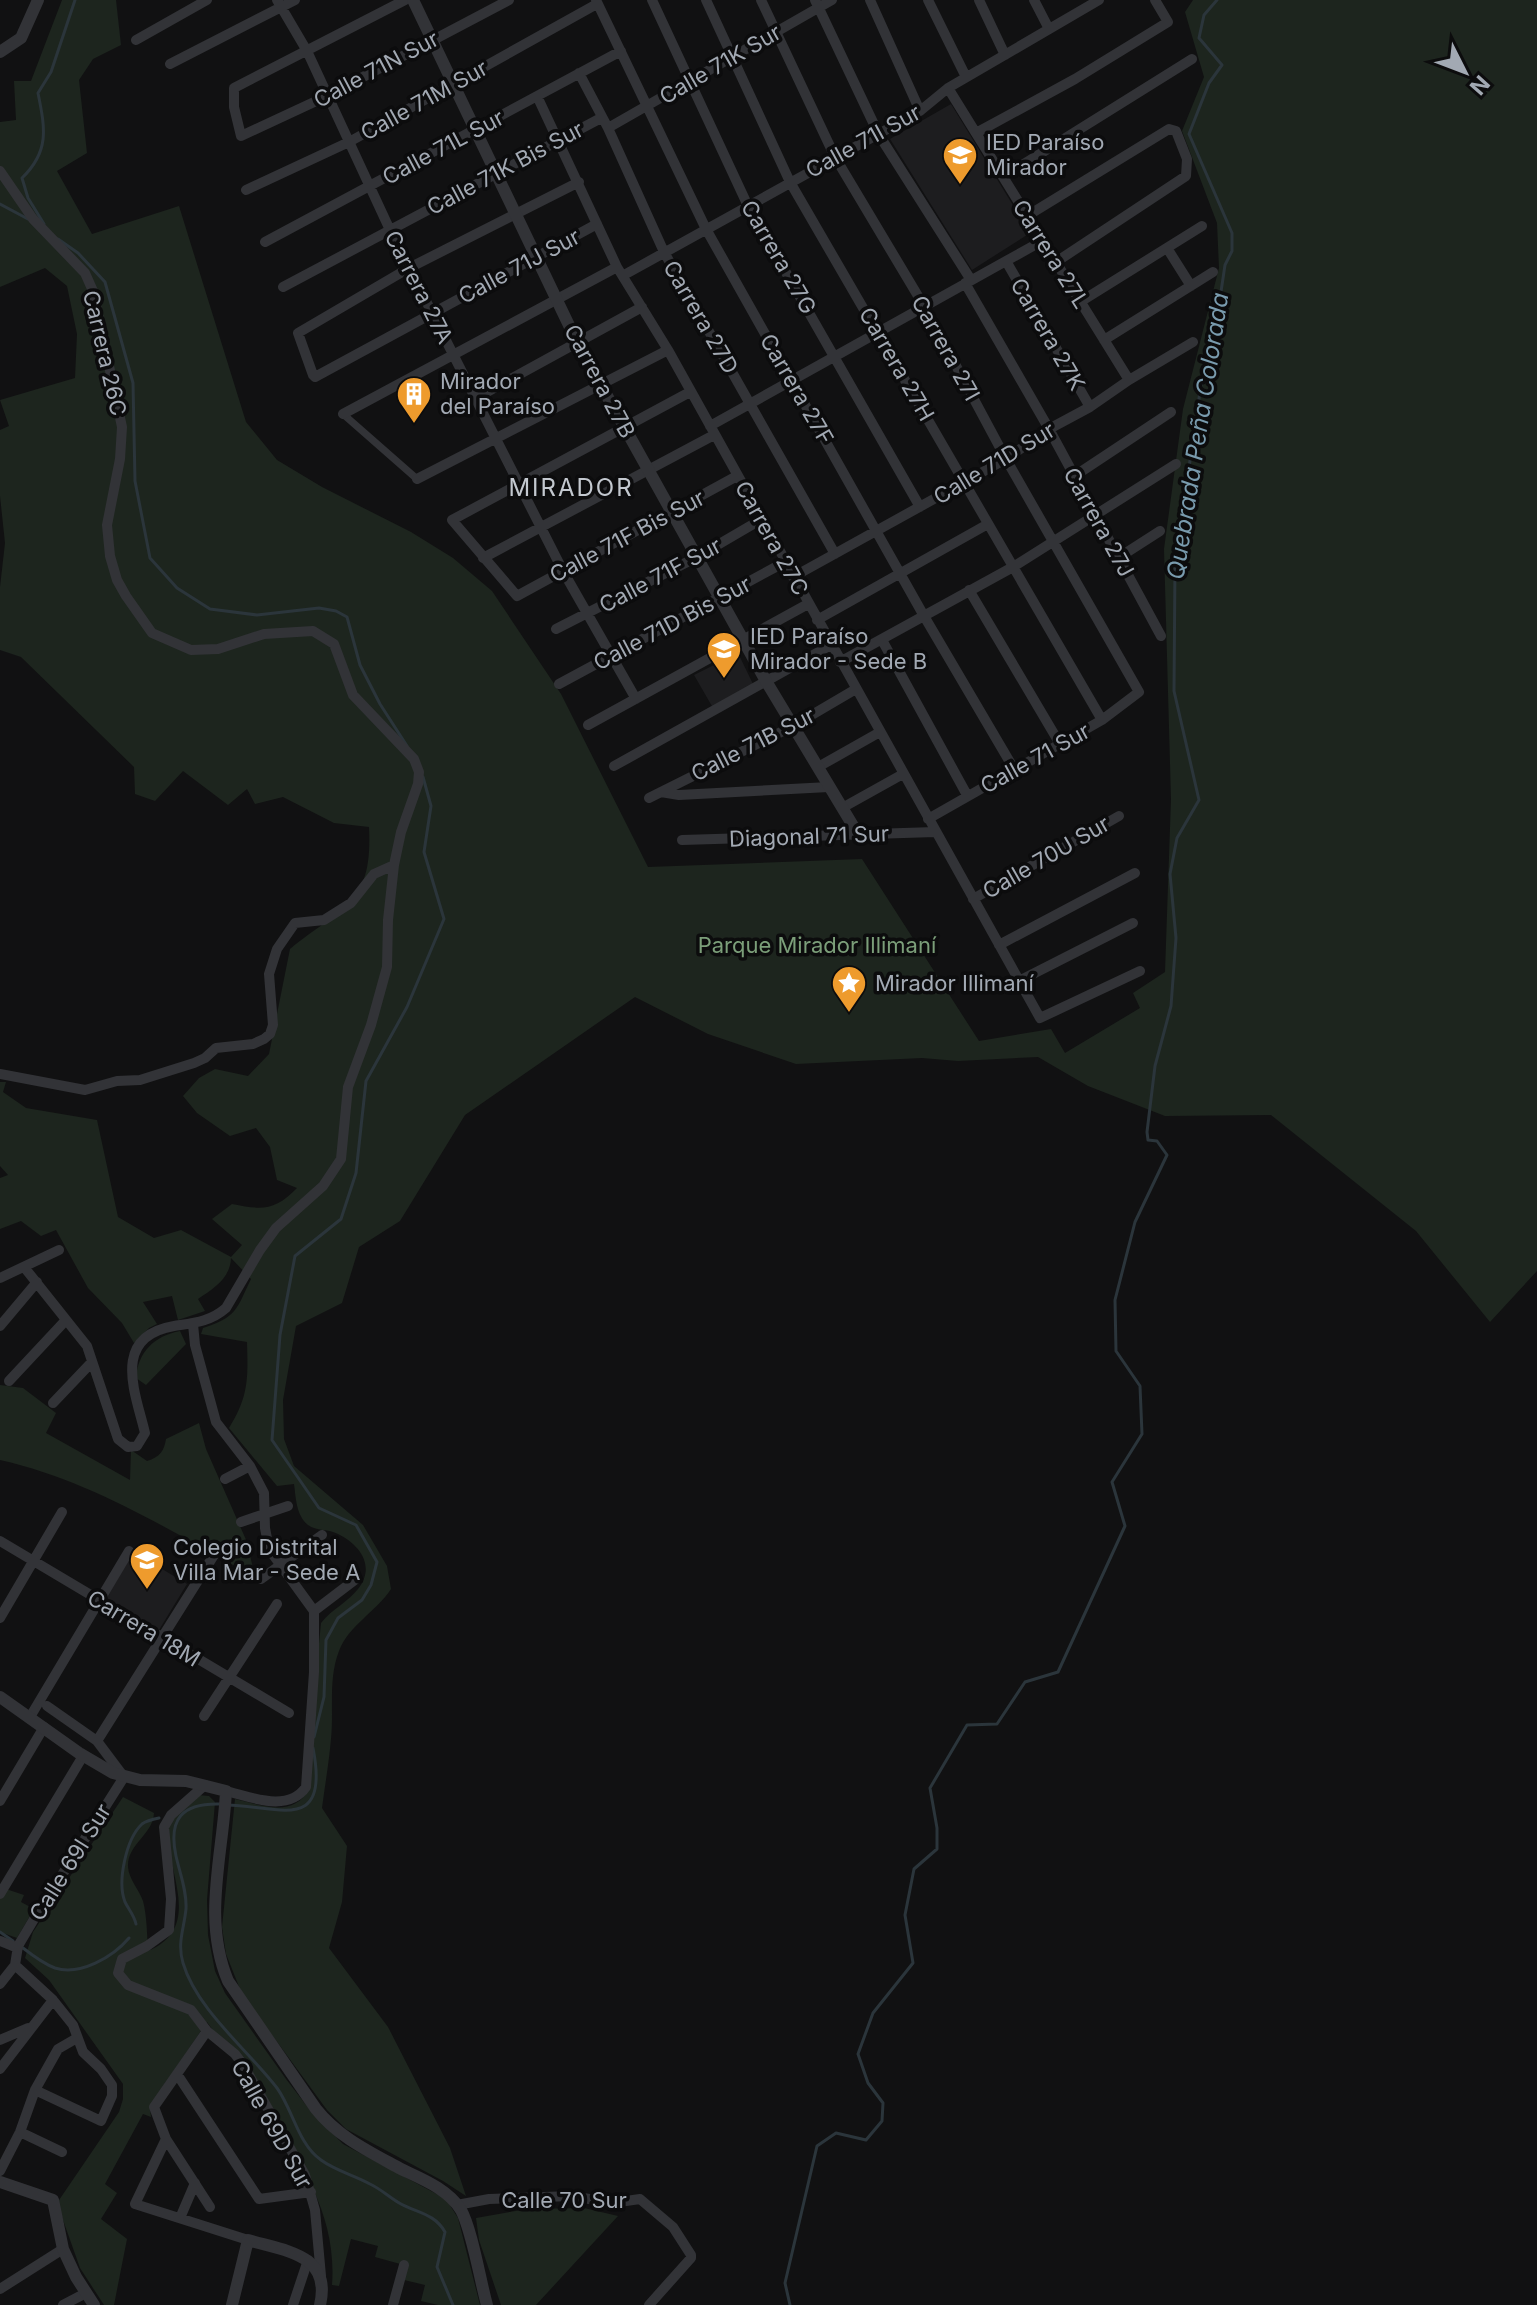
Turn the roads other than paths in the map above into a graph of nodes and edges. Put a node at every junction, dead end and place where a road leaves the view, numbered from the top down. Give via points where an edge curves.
1 (38, 0) edge
2 (207, 0) edge
3 (295, 0) edge
4 (405, 0) edge
5 (413, 0) edge
6 (509, 0) edge
7 (652, 0) edge
8 (706, 0) edge
9 (761, 0) edge
10 (832, 0) edge
11 (870, 0) edge
12 (928, 0) edge
13 (979, 0) edge
14 (1034, 0) edge
15 (1099, 0) edge
16 (1155, 0) edge
17 (597, 2) edge
18 (279, 4) edge
19 (817, 4) edge
20 (1049, 29) junction
21 (776, 32) junction
22 (432, 39) junction
23 (136, 40) dead end
24 (307, 51) junction
25 (621, 51) junction
26 (0, 52) edge
27 (1005, 55) junction
28 (733, 57) junction
29 (1192, 59) dead end
30 (170, 64) dead end
31 (579, 73) junction
32 (966, 77) junction
33 (690, 81) junction
34 (453, 83) junction
35 (948, 88) junction
36 (327, 96) junction
37 (537, 96) junction
38 (648, 105) junction
39 (920, 111) junction
40 (601, 118) junction
41 (608, 128) junction
42 (475, 129) junction
43 (976, 133) junction
44 (879, 135) junction
45 (558, 140) junction
46 (349, 142) junction
47 (835, 157) junction
48 (0, 171) edge
49 (495, 172) junction
50 (1003, 177) junction
51 (579, 182) junction
52 (790, 182) junction
53 (370, 186) junction
54 (246, 190) dead end
55 (748, 206) junction
56 (515, 213) junction
57 (1027, 216) junction
58 (597, 224) junction
59 (1202, 226) dead end
60 (706, 229) junction
61 (390, 230) junction
62 (1042, 241) junction
63 (265, 242) dead end
64 (1167, 248) junction
65 (664, 252) junction
66 (536, 257) junction
67 (1006, 261) junction
68 (1056, 262) junction
69 (409, 268) junction
70 (620, 271) junction
71 (1213, 272) dead end
72 (968, 282) junction
73 (1191, 286) junction
74 (283, 287) dead end
75 (557, 300) junction
76 (1080, 302) junction
77 (924, 306) junction
78 (642, 307) junction
79 (431, 314) junction
80 (878, 332) junction
81 (1104, 340) junction
82 (577, 342) junction
83 (1193, 342) dead end
84 (668, 350) junction
85 (453, 355) junction
86 (835, 356) junction
87 (792, 379) junction
88 (1129, 380) junction
89 (601, 384) junction
90 (690, 392) junction
91 (476, 398) junction
92 (750, 403) junction
93 (1090, 407) junction
94 (1171, 412) dead end
95 (343, 414) joint
96 (625, 428) junction
97 (1049, 429) junction
98 (712, 430) junction
99 (495, 440) junction
100 (1006, 459) junction
101 (1176, 464) dead end
102 (649, 470) junction
103 (737, 476) junction
104 (1073, 477) junction
105 (417, 479) joint
106 (965, 482) junction
107 (519, 485) junction
108 (920, 507) junction
109 (672, 513) junction
110 (1096, 517) junction
111 (762, 519) junction
112 (988, 524) junction
113 (541, 528) junction
114 (877, 530) junction
115 (1160, 531) dead end
116 (1054, 542) junction
117 (835, 554) junction
118 (697, 557) junction
119 (483, 558) junction
120 (1118, 558) junction
121 (785, 562) junction
122 (1013, 567) junction
123 (563, 571) junction
124 (901, 573) junction
125 (793, 577) junction
126 (969, 590) junction
127 (720, 598) junction
128 (808, 604) junction
129 (588, 614) junction
130 (924, 616) junction
131 (817, 620) junction
132 (556, 629) dead end
133 (1161, 636) dead end
134 (743, 640) junction
135 (882, 640) junction
136 (831, 645) junction
137 (612, 655) junction
138 (840, 662) junction
139 (766, 681) junction
140 (559, 684) dead end
141 (856, 689) junction
142 (1139, 692) joint
143 (636, 699) junction
144 (1102, 720) junction
145 (588, 725) dead end
146 (793, 726) junction
147 (880, 732) junction
148 (1060, 744) junction
149 (614, 766) dead end
150 (818, 767) junction
151 (1014, 769) junction
152 (903, 774) junction
153 (829, 787) junction
154 (661, 792) junction
155 (967, 795) junction
156 (649, 798) dead end
157 (842, 808) junction
158 (1119, 816) dead end
159 (928, 819) junction
160 (935, 832) junction
161 (858, 834) junction
162 (682, 840) dead end
163 (394, 865) junction
164 (1135, 873) dead end
165 (973, 899) junction
166 (1133, 923) dead end
167 (999, 945) junction
168 (1140, 971) dead end
169 (1019, 981) junction
170 (0, 1074) edge
171 (59, 1250) dead end
172 (24, 1267) junction
173 (0, 1278) edge
174 (37, 1282) junction
175 (66, 1320) junction
176 (1, 1322) edge
177 (193, 1324) junction
178 (91, 1363) junction
179 (9, 1381) dead end
180 (53, 1403) dead end
181 (250, 1466) junction
182 (225, 1479) dead end
183 (288, 1506) dead end
184 (62, 1512) dead end
185 (265, 1514) junction
186 (241, 1522) dead end
187 (322, 1535) dead end
188 (0, 1541) edge
189 (129, 1551) dead end
190 (214, 1555) dead end
191 (35, 1560) junction
192 (281, 1565) junction
193 (261, 1579) dead end
194 (356, 1579) dead end
195 (100, 1601) junction
196 (277, 1604) dead end
197 (314, 1611) junction
198 (0, 1618) edge
199 (163, 1638) junction
200 (228, 1679) junction
201 (0, 1698) edge
202 (47, 1706) dead end
203 (289, 1713) dead end
204 (204, 1716) dead end
205 (30, 1717) junction
206 (44, 1727) junction
207 (97, 1741) junction
208 (83, 1756) junction
209 (124, 1777) junction
210 (205, 1785) junction
211 (226, 1796) junction
212 (0, 1801) edge
213 (0, 1894) edge
214 (0, 1941) edge
215 (20, 1945) junction
216 (15, 1965) junction
217 (0, 1984) edge
218 (53, 2000) junction
219 (30, 2027) junction
220 (207, 2031) junction
221 (77, 2038) junction
222 (0, 2040) edge
223 (0, 2069) edge
224 (177, 2074) junction
225 (35, 2090) junction
226 (20, 2132) junction
227 (166, 2139) junction
228 (62, 2152) dead end
229 (0, 2171) edge
230 (0, 2182) edge
231 (195, 2183) junction
232 (311, 2192) junction
233 (457, 2205) junction
234 (210, 2207) dead end
235 (180, 2218) junction
236 (248, 2240) junction
237 (63, 2249) junction
238 (308, 2260) junction
239 (404, 2265) dead end
240 (321, 2276) junction
241 (0, 2289) edge
242 (86, 2293) junction
243 (652, 2303) edge
244 (63, 2305) edge
245 (94, 2305) edge
246 (232, 2305) edge
247 (293, 2305) edge
248 (320, 2305) edge
249 (393, 2305) edge
250 (487, 2305) edge

1 - 26 street via 21,38
2 - 23 street
3 - 18 street
4 - 24 street
5 - 22 street, Carrera 27B
6 - 22 street, Calle 71N Sur
7 - 33 street, Carrera 27G
8 - 28 street, Carrera 27H
9 - 21 street, Carrera 27I
10 - 19 street, Calle 71K Sur
11 - 39 street
12 - 32 street
13 - 27 street
14 - 20 street
15 - 20 street, Calle 71I Sur
16 - 43 street via 1168,22
17 - 25 street, Carrera 27F
17 - 34 street, Calle 71M Sur
18 - 24 street, Carrera 27A
18 - 30 street
19 - 21 street, Calle 71K Sur
19 - 44 street, Carrera 27J
20 - 27 street, Calle 71I Sur
21 - 28 street, Calle 71K Sur
21 - 47 street, Carrera 27I
22 - 34 street, Carrera 27B
22 - 36 street, Calle 71N Sur
24 - 36 street, Carrera 27A
24 - 36 street, Calle 71N Sur via 234,88 241,136
25 - 31 street, Calle 71L Sur
25 - 38 street, Carrera 27F
27 - 32 street, Calle 71I Sur
28 - 33 street, Calle 71K Sur
28 - 52 street, Carrera 27H
29 - 50 street
31 - 37 street, Calle 71L Sur
31 - 40 street, Carrera 27D
32 - 35 street, Calle 71I Sur
33 - 38 street, Calle 71K Sur
33 - 55 street, Carrera 27G
34 - 42 street, Carrera 27B
34 - 46 street, Calle 71M Sur
35 - 39 street, Calle 71I Sur
35 - 43 street, Carrera 27L
36 - 46 street, Carrera 27A
37 - 42 street, Calle 71L Sur
37 - 45 street, Carrera 27C
38 - 41 street, Calle 71K Sur
38 - 60 street, Carrera 27F
39 - 44 street, Calle 71I Sur
40 - 41 street, Carrera 27D
40 - 45 street, Calle 71K Bis Sur
41 - 65 street, Carrera 27D
42 - 49 street, Carrera 27B
42 - 53 street, Calle 71L Sur
43 - 50 street, Carrera 27L
44 - 47 street, Calle 71I Sur
44 - 72 street, Carrera 27J
45 - 49 street, Calle 71K Bis Sur
45 - 51 street, Carrera 27C
46 - 53 street, Carrera 27A
46 - 54 street, Calle 71M Sur
47 - 52 street, Calle 71I Sur
47 - 77 street, Carrera 27I
48 - 163 street, Carrera 26C via 33,219 85,273 93,291 122,427 107,525 117,580 152,633 191,650 218,649 264,634 313,631 334,644 353,695 414,759 419,772
49 - 56 street, Carrera 27B
49 - 61 street, Calle 71K Bis Sur
50 - 57 street, Carrera 27L
51 - 56 street
51 - 58 street, Carrera 27C
52 - 55 street, Calle 71I Sur
52 - 80 street, Carrera 27H
53 - 61 street, Carrera 27A
53 - 63 street, Calle 71L Sur
55 - 60 street, Calle 71I Sur
55 - 86 street, Carrera 27G
56 - 66 street, Carrera 27B
56 - 69 street
57 - 62 street, Carrera 27L
57 - 68 street via 1169,129 1176,131 1189,170 1186,176
58 - 66 street, Calle 71J Sur
58 - 70 street, Carrera 27C
59 - 64 street
60 - 65 street, Calle 71I Sur
60 - 87 street, Carrera 27F
61 - 69 street, Carrera 27A
61 - 74 street, Calle 71K Bis Sur
62 - 67 street
62 - 68 street, Carrera 27L
64 - 73 street
64 - 76 street
65 - 70 street, Calle 71I Sur
65 - 92 street, Carrera 27D
66 - 75 street, Carrera 27B
66 - 79 street, Calle 71J Sur
67 - 72 street
67 - 93 street, Carrera 27K
68 - 76 street, Carrera 27L
69 - 79 street, Carrera 27A
69 - 79 street, Calle 71J Sur via 298,333 315,377
70 - 75 street, Calle 71I Sur
70 - 78 street, Carrera 27C
71 - 73 street
72 - 77 street
72 - 97 street, Carrera 27J
73 - 81 street
75 - 82 street, Carrera 27B
75 - 85 street, Calle 71I Sur
76 - 81 street, Carrera 27L
77 - 80 street
77 - 100 street, Carrera 27I
78 - 82 street
78 - 84 street, Carrera 27C
79 - 85 street, Carrera 27A
80 - 86 street
80 - 106 street, Carrera 27H
81 - 88 street, Carrera 27L
82 - 89 street, Carrera 27B
82 - 91 street
83 - 88 street, Calle 71D Sur
84 - 89 street
84 - 90 street, Carrera 27C
85 - 91 street, Carrera 27A
85 - 95 street, Calle 71I Sur
86 - 87 street
86 - 108 street, Carrera 27G
87 - 92 street
87 - 114 street, Carrera 27F
88 - 93 street, Calle 71D Sur
89 - 96 street, Carrera 27B
89 - 99 street
90 - 96 street
90 - 98 street, Carrera 27C
91 - 99 street, Carrera 27A
92 - 98 street
92 - 117 street, Carrera 27D
93 - 97 street, Calle 71D Sur
94 - 104 street
95 - 105 street
96 - 102 street, Carrera 27B
96 - 107 street
97 - 100 street, Calle 71D Sur
97 - 104 street, Carrera 27J
98 - 102 street
98 - 103 street, Carrera 27C
99 - 105 street
99 - 107 street, Carrera 27A
100 - 106 street, Calle 71D Sur
100 - 116 street, Carrera 27I
101 - 110 street
102 - 109 street, Carrera 27B
102 - 113 street
103 - 109 street, Calle 71F Bis Sur
103 - 111 street, Carrera 27C
104 - 110 street, Carrera 27J
106 - 108 street, Calle 71D Sur
106 - 112 street, Carrera 27H
107 - 113 street, Carrera 27A
107 - 119 street via 452,520
108 - 114 street, Calle 71D Sur
109 - 118 street, Carrera 27B
109 - 123 street, Calle 71F Bis Sur
110 - 116 street
110 - 120 street, Carrera 27J
111 - 118 street, Calle 71F Sur
111 - 121 street, Carrera 27C
112 - 122 street, Carrera 27H
112 - 124 street
113 - 119 street
113 - 123 street, Carrera 27A
114 - 117 street, Calle 71D Sur
114 - 124 street, Carrera 27F
115 - 120 street
116 - 122 street
116 - 142 street, Carrera 27I
117 - 125 street, Calle 71D Sur
118 - 127 street, Carrera 27B
118 - 129 street, Calle 71F Sur
119 - 123 street, Calle 71F Bis Sur via 517,596
120 - 133 street, Carrera 27J
121 - 125 street, Carrera 27C
121 - 127 street, Calle 71D Bis Sur
122 - 126 street
122 - 144 street, Carrera 27H
123 - 129 street, Carrera 27A
124 - 130 street, Carrera 27F
124 - 131 street
125 - 128 street, Carrera 27C
126 - 130 street
126 - 148 street
127 - 134 street, Carrera 27B
127 - 137 street, Calle 71D Bis Sur
128 - 131 street, Carrera 27C
128 - 134 street
129 - 132 street, Calle 71F Sur
129 - 137 street, Carrera 27A
130 - 135 street
130 - 151 street, Carrera 27F
131 - 136 street, Carrera 27C
134 - 139 street, Carrera 27B
134 - 143 street
135 - 138 street
135 - 155 street
136 - 138 street, Carrera 27C
136 - 139 street
137 - 140 street, Calle 71D Bis Sur
137 - 143 street, Carrera 27A
138 - 141 street, Carrera 27C
139 - 146 street, Carrera 27B
139 - 149 street
141 - 146 street, Calle 71B Sur
141 - 147 street, Carrera 27C
142 - 144 street, Calle 71 Sur
143 - 145 street
144 - 148 street, Calle 71 Sur
146 - 150 street, Carrera 27B
146 - 154 street, Calle 71B Sur
147 - 150 street
147 - 152 street, Carrera 27C
148 - 151 street, Calle 71 Sur
150 - 153 street, Carrera 27B
151 - 155 street, Calle 71 Sur
152 - 157 street
152 - 159 street, Carrera 27C
153 - 154 street
153 - 157 street, Carrera 27B
154 - 156 street, Calle 71B Sur
155 - 159 street, Calle 71 Sur
157 - 161 street, Carrera 27B
158 - 165 street, Calle 70U Sur
159 - 160 street, Carrera 27C
160 - 161 street, Diagonal 71 Sur
160 - 165 street, Carrera 27C
161 - 162 street, Diagonal 71 Sur
163 - 170 street via 374,874 351,903 324,920 295,923 277,949 269,974 273,1025 264,1039 216,1048 194,1063 140,1080 85,1090
163 - 177 street via 387,967 348,1087 341,1159 333,1175 276,1228 226,1308
164 - 167 street
165 - 167 street, Carrera 27C
166 - 169 street
167 - 169 street, Carrera 27C
168 - 169 street, Carrera 27C via 1040,1018
171 - 172 street
172 - 173 street
172 - 174 street
174 - 175 street
174 - 176 street
175 - 178 street via 87,1346
175 - 179 street
177 - 178 street via 157,1332 140,1347 132,1364 132,1388 145,1429 137,1446 126,1446 116,1436
177 - 181 street via 216,1422
178 - 180 street
181 - 182 street
181 - 185 street via 264,1493
183 - 185 street
184 - 191 street
185 - 186 street
185 - 192 street via 269,1549
187 - 192 street
188 - 191 street, Carrera 18M
189 - 195 street
190 - 199 street
191 - 195 street, Carrera 18M
191 - 198 street
192 - 193 street
192 - 197 street
194 - 197 street
195 - 199 street, Carrera 18M
195 - 205 street
196 - 200 street
197 - 211 street via 308,1780 303,1792 278,1802
199 - 200 street, Carrera 18M
199 - 207 street
200 - 203 street, Carrera 18M
200 - 204 street
201 - 205 street
202 - 207 street
205 - 206 street
206 - 208 street
206 - 212 street
207 - 209 street
208 - 209 street
208 - 213 street
209 - 210 street
209 - 215 street, Calle 69I Sur
210 - 211 street
210 - 220 street, Calle 69D Sur via 164,1827 169,1930 122,1959 118,1973 128,1985 191,2010
211 - 233 street via 214,1916 228,1981 322,2117 353,2142 432,2185
214 - 215 street
215 - 216 street
216 - 217 street
216 - 218 street
218 - 219 street
218 - 221 street
219 - 222 street
219 - 223 street
220 - 224 street
220 - 232 street, Calle 69D Sur via 244,2066
221 - 225 street via 58,2049
221 - 225 street via 112,2085 101,2121
224 - 227 street via 154,2107
224 - 232 street via 259,2199
225 - 226 street
226 - 228 street
226 - 229 street
227 - 231 street
227 - 235 street via 135,2204
230 - 237 street via 53,2200
231 - 234 street
231 - 235 street
232 - 240 street, Calle 69D Sur
233 - 243 street, Calle 70 Sur via 572,2196 612,2203 640,2199 673,2227 691,2258
233 - 250 street
235 - 236 street
236 - 238 street
236 - 246 street
237 - 241 street
237 - 242 street
238 - 240 street
238 - 247 street
239 - 249 street
240 - 248 street
242 - 244 street
242 - 245 street

